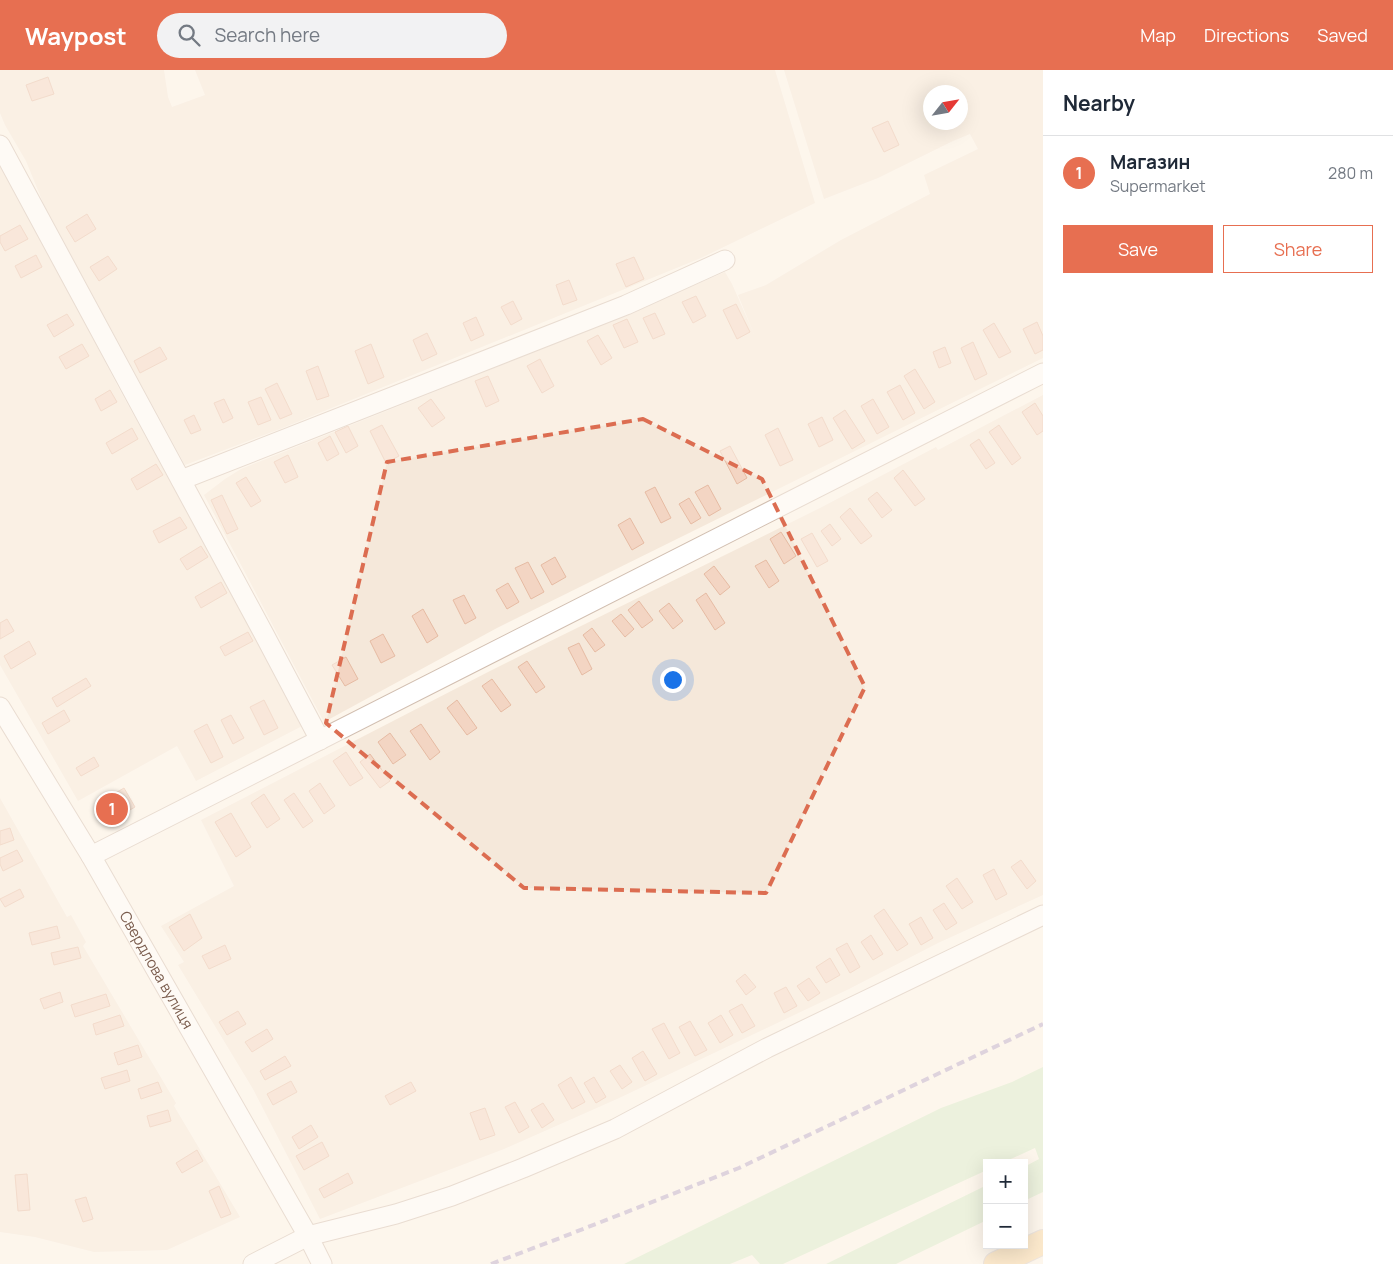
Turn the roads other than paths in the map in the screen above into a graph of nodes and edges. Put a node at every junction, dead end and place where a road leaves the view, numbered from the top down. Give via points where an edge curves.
1 (0, 145) edge
2 (726, 260) dead end
3 (1043, 373) edge
4 (181, 480) junction
5 (1, 712) edge
6 (320, 740) junction
7 (91, 856) junction
8 (1043, 915) edge
9 (308, 1236) junction
10 (1043, 1242) edge
11 (253, 1264) edge
12 (322, 1264) edge
13 (996, 1264) edge

1 - 4 street
2 - 4 street via 626,305
3 - 6 street
4 - 6 street
5 - 7 street, Свердлова вулиця
6 - 7 street
7 - 9 street, Свердлова вулиця
8 - 9 street via 767,1048 615,1129 452,1196
9 - 11 street
9 - 12 street, Свердлова вулиця
10 - 13 main road

